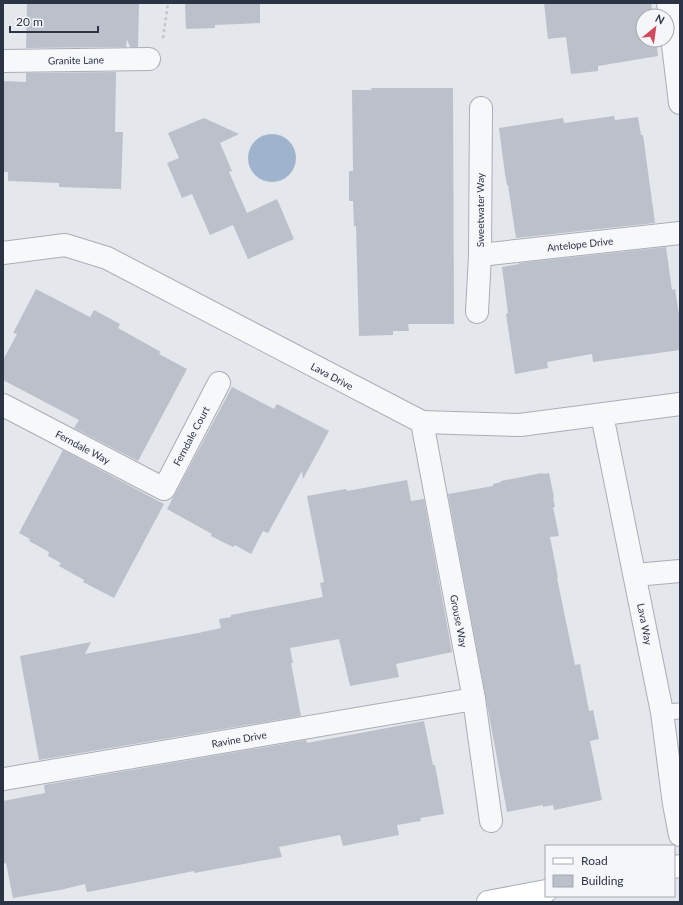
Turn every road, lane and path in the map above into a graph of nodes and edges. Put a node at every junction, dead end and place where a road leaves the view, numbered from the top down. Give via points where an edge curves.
1 (168, 3) edge
2 (668, 3) edge
3 (149, 59) joint
4 (3, 61) edge
5 (680, 103) edge
6 (481, 108) dead end
7 (680, 232) edge
8 (3, 253) edge
9 (480, 255) junction
10 (478, 312) dead end
11 (219, 383) dead end
12 (680, 404) edge
13 (3, 405) edge
14 (602, 416) junction
15 (422, 422) junction
16 (164, 489) joint
17 (680, 572) edge
18 (635, 575) junction
19 (474, 699) junction
20 (671, 712) edge
21 (3, 775) edge
22 (490, 821) dead end
23 (680, 835) edge
24 (545, 891) edge
25 (488, 902) edge

1 - 3 path via 163,41
2 - 5 street
3 - 4 street, Granite Lane
6 - 9 street, Sweetwater Way
7 - 9 street, Antelope Drive
8 - 15 street, Lava Drive via 65,245 108,258
9 - 10 street, Sweetwater Way
11 - 16 street, Ferndale Court
12 - 14 street, Lava Drive
13 - 16 street, Ferndale Way
14 - 15 street, Lava Drive via 520,425
14 - 18 street, Lava Way
15 - 19 street, Grouse Way
17 - 18 street
18 - 20 street, Lava Way
19 - 21 street, Ravine Drive
19 - 22 street, Grouse Way
20 - 23 street, Lava Way via 674,804
24 - 25 main road

